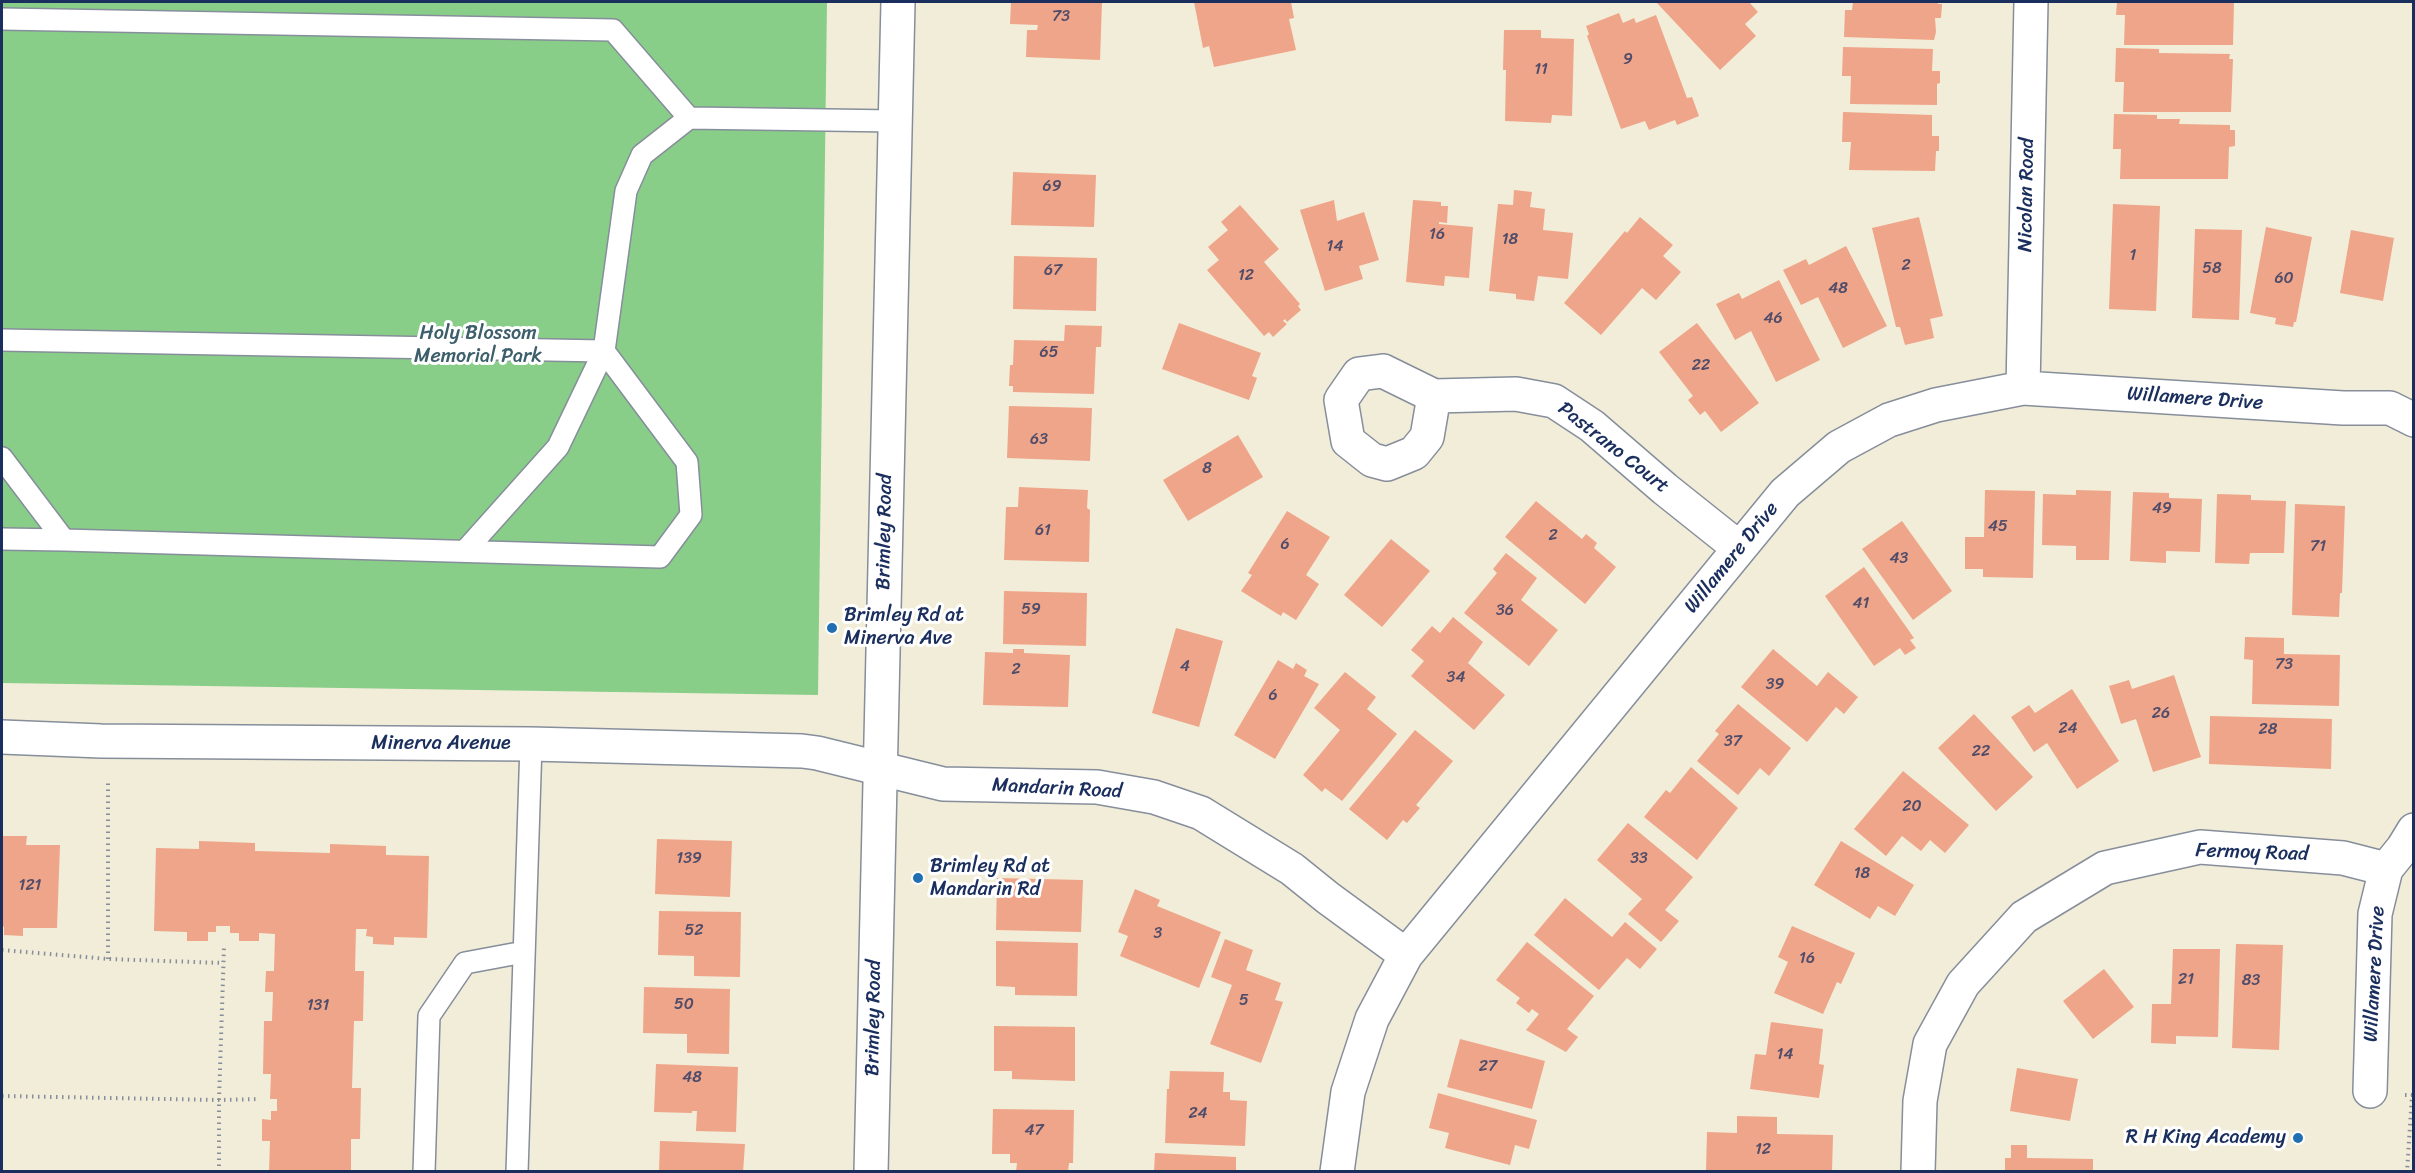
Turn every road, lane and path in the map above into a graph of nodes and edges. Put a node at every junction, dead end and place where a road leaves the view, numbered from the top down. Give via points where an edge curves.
1 (898, 2) edge
2 (2031, 2) edge
3 (2, 18) edge
4 (689, 118) junction
5 (895, 121) junction
6 (2, 340) edge
7 (604, 351) junction
8 (2023, 388) junction
9 (1434, 396) dead end
10 (2414, 420) edge
11 (2, 458) edge
12 (2, 539) edge
13 (64, 540) junction
14 (1739, 548) junction
15 (465, 551) junction
16 (2, 737) edge
17 (531, 744) junction
18 (879, 769) junction
19 (108, 779) dead end
20 (2414, 830) edge
21 (2386, 869) junction
22 (224, 947) dead end
23 (2, 950) edge
24 (524, 952) junction
25 (1406, 955) junction
26 (108, 959) junction
27 (224, 963) junction
28 (2370, 1091) dead end
29 (2412, 1095) edge
30 (2, 1096) edge
31 (259, 1099) dead end
32 (219, 1100) junction
33 (219, 1172) edge
34 (424, 1172) edge
35 (517, 1172) edge
36 (871, 1172) edge
37 (1337, 1172) edge
38 (1918, 1172) edge
39 (2407, 1172) edge

1 - 5 street, Brimley Road
2 - 8 street, Nicolan Road
3 - 4 lane via 613,30
4 - 5 lane
4 - 7 lane via 642,155 626,191
5 - 18 street, Brimley Road
6 - 7 lane
7 - 15 lane via 558,447
7 - 15 lane via 687,462 691,515 660,557
8 - 10 street, Willamere Drive via 2390,408
8 - 14 street, Willamere Drive via 1927,408 1890,420 1839,447 1785,493
9 - 14 street, Pastrano Court via 1516,394 1554,401 1592,426
11 - 13 lane
12 - 13 lane
13 - 15 lane
14 - 25 street, Willamere Drive
16 - 17 street, Minerva Avenue
17 - 18 street, Minerva Avenue via 802,751
17 - 24 lane
18 - 25 street, Mandarin Road via 943,784 1097,787 1154,797 1201,813 1292,869
18 - 36 street, Brimley Road
19 - 26 path
20 - 21 street, Willamere Drive
21 - 28 street, Willamere Drive via 2375,914
21 - 38 street, Fermoy Road via 2343,858 2200,847 2105,868 2024,917 1963,984 1930,1044 1920,1101
22 - 27 path
23 - 26 path
24 - 34 lane via 465,963 429,1016
24 - 35 lane
25 - 37 street, Willamere Drive via 1372,1018 1348,1092
26 - 27 path
27 - 32 path
29 - 39 path
30 - 32 path
31 - 32 path
32 - 33 path

